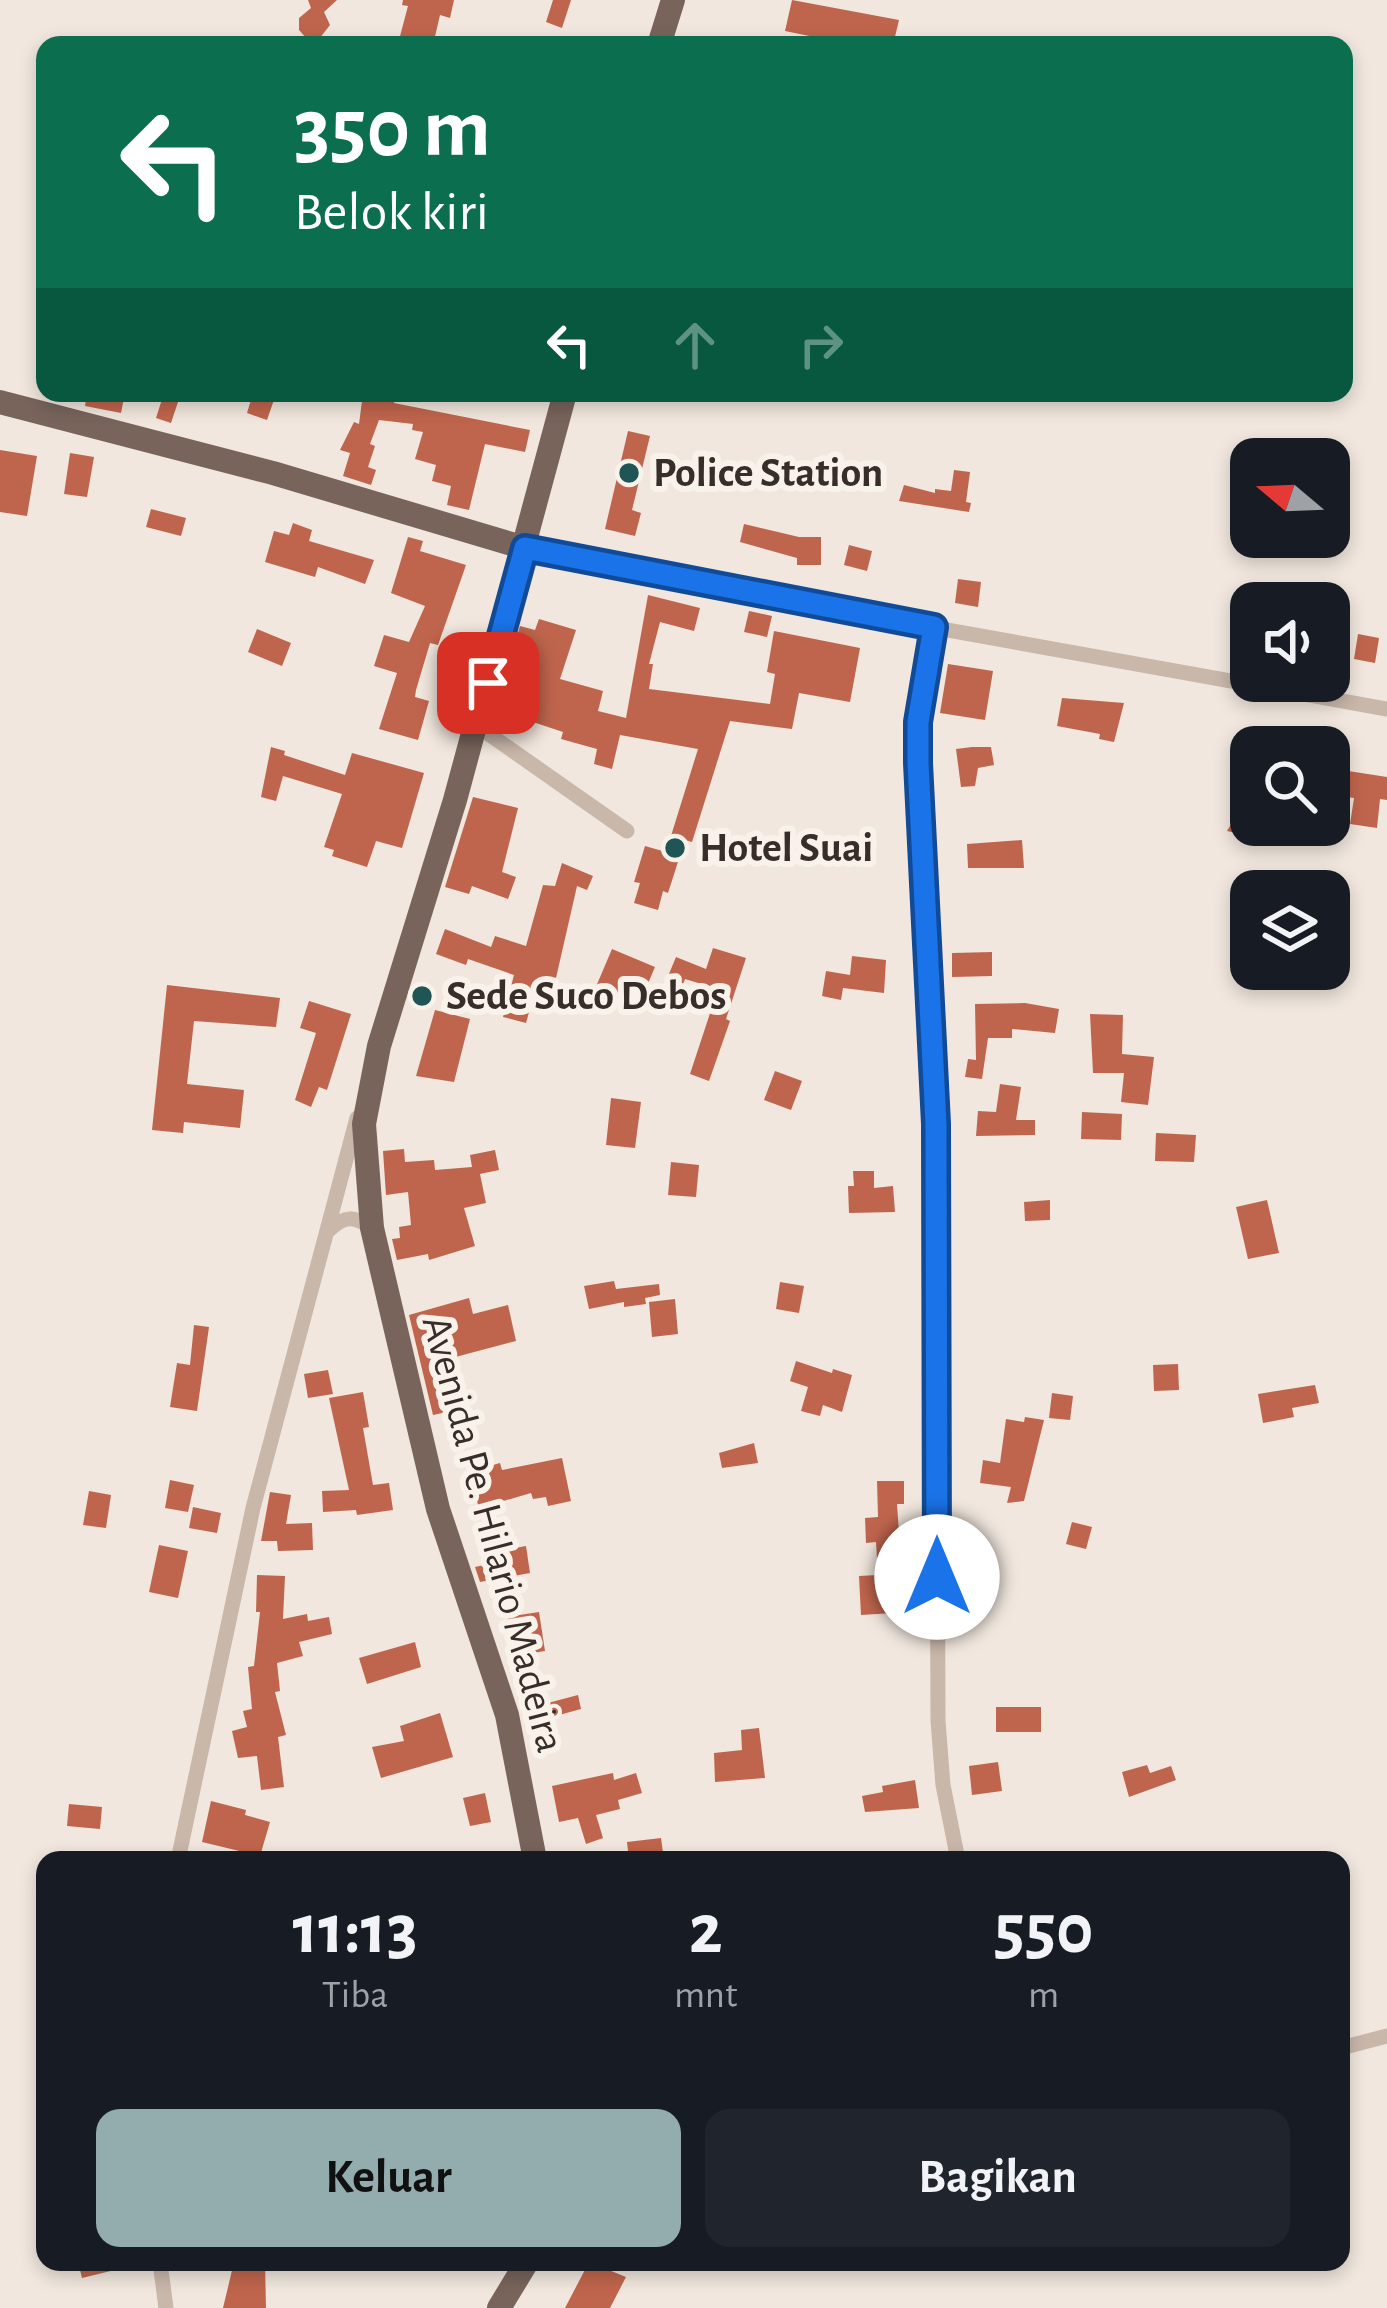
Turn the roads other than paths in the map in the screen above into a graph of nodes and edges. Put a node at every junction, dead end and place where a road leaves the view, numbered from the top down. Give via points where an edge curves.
1 (673, 0) edge
2 (662, 36) edge
3 (0, 402) edge
4 (563, 402) edge
5 (525, 548) junction
6 (934, 627) junction
7 (1387, 709) edge
8 (476, 725) junction
9 (627, 831) dead end
10 (379, 1046) junction
11 (372, 1228) junction
12 (326, 1232) junction
13 (180, 1851) edge
14 (533, 1851) edge
15 (956, 1851) edge
16 (1387, 2036) edge
17 (1350, 2046) edge
18 (161, 2271) edge
19 (522, 2271) edge
20 (166, 2308) edge
21 (500, 2308) edge

1 - 2 main road
3 - 5 main road
4 - 5 main road, Avenida Pe. Hilario Madeira
5 - 6 street
5 - 8 main road, Avenida Pe. Hilario Madeira
6 - 7 street
6 - 15 street via 918,763 936,1124 938,1720
8 - 9 street
8 - 10 main road, Avenida Pe. Hilario Madeira
10 - 11 main road, Avenida Pe. Hilario Madeira via 364,1124
10 - 12 street
11 - 12 street via 340,1219
11 - 14 main road, Avenida Pe. Hilario Madeira via 438,1509 507,1715
12 - 13 street via 254,1508
16 - 17 street
18 - 20 street
19 - 21 main road

